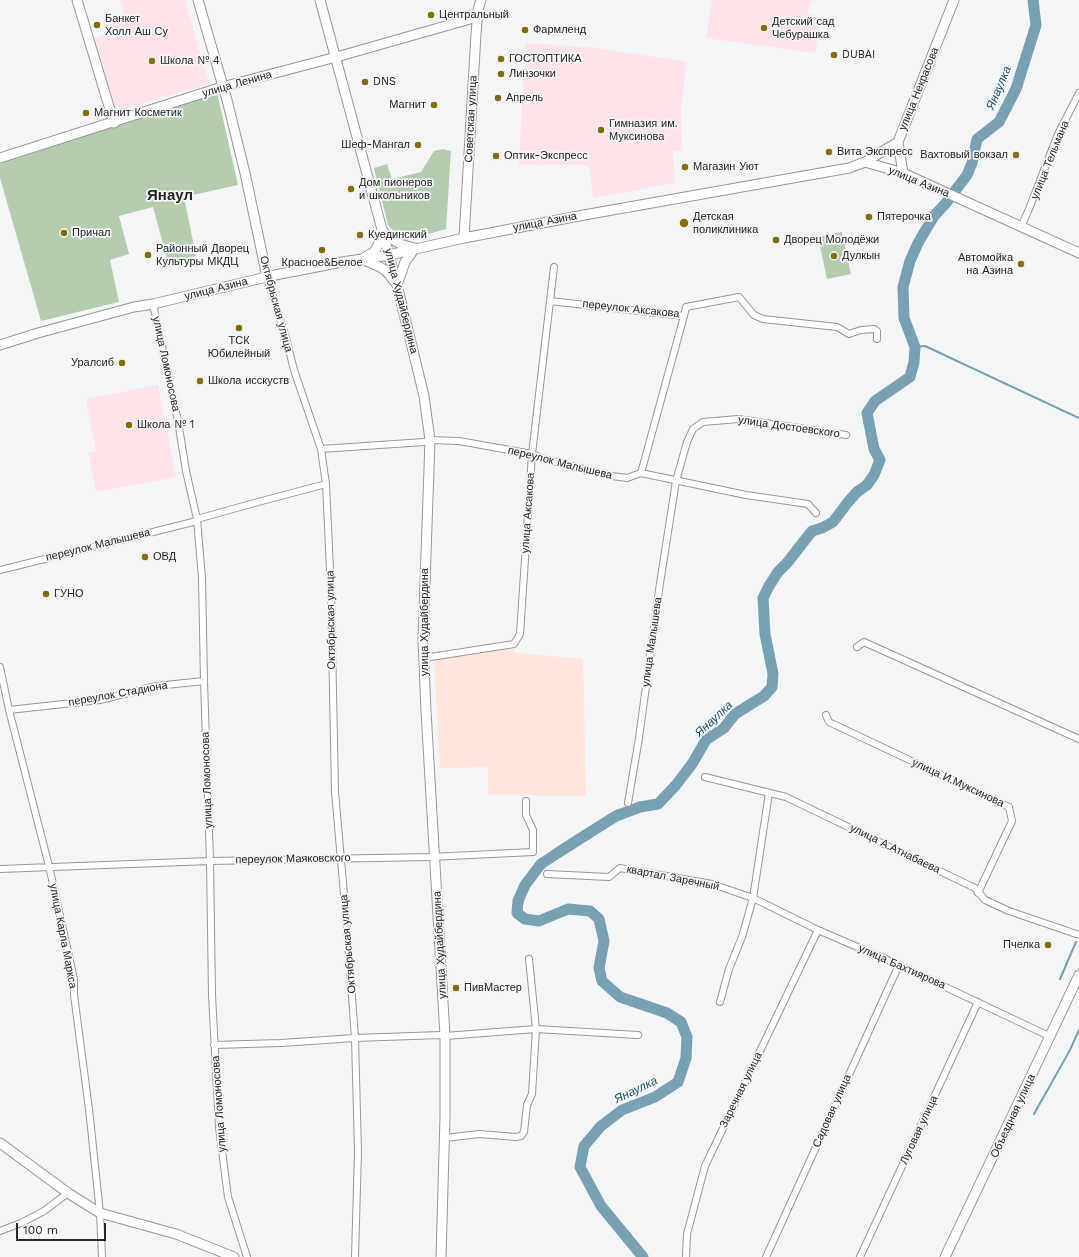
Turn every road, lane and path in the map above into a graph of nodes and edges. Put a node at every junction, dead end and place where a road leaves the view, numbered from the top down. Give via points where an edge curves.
1 (77, 0) edge
2 (198, 0) edge
3 (320, 0) edge
4 (481, 0) edge
5 (954, 0) edge
6 (477, 17) junction
7 (336, 57) junction
8 (222, 87) junction
9 (1079, 93) edge
10 (114, 123) junction
11 (898, 142) junction
12 (0, 158) edge
13 (865, 162) junction
14 (903, 174) junction
15 (382, 227) junction
16 (1022, 227) junction
17 (464, 238) junction
18 (416, 248) junction
19 (1079, 253) edge
20 (389, 254) junction
21 (359, 259) junction
22 (554, 267) dead end
23 (267, 277) junction
24 (397, 285) junction
25 (550, 301) junction
26 (153, 304) junction
27 (684, 316) junction
28 (877, 339) dead end
29 (0, 345) edge
30 (846, 435) dead end
31 (430, 440) junction
32 (321, 450) junction
33 (532, 454) junction
34 (641, 473) junction
35 (676, 481) junction
36 (326, 484) junction
37 (816, 513) dead end
38 (197, 520) junction
39 (0, 570) edge
40 (857, 647) dead end
41 (424, 658) junction
42 (0, 667) edge
43 (204, 681) junction
44 (9, 710) junction
45 (826, 715) dead end
46 (1079, 739) edge
47 (705, 777) dead end
48 (769, 793) junction
49 (526, 801) dead end
50 (628, 803) dead end
51 (435, 857) junction
52 (340, 858) junction
53 (210, 861) junction
54 (49, 866) junction
55 (0, 869) edge
56 (547, 874) dead end
57 (978, 892) junction
58 (753, 898) junction
59 (818, 930) junction
60 (1079, 935) edge
61 (529, 959) dead end
62 (899, 965) junction
63 (1079, 975) edge
64 (720, 1002) dead end
65 (978, 1002) junction
66 (536, 1029) junction
67 (638, 1034) dead end
68 (445, 1036) junction
69 (1051, 1037) junction
70 (355, 1038) junction
71 (214, 1045) junction
72 (445, 1138) junction
73 (0, 1144) edge
74 (68, 1193) junction
75 (100, 1213) junction
76 (0, 1231) edge
77 (102, 1257) edge
78 (234, 1257) edge
79 (247, 1257) edge
80 (355, 1257) edge
81 (441, 1257) edge
82 (686, 1257) edge
83 (766, 1257) edge
84 (860, 1257) edge
85 (945, 1257) edge

1 - 10 street
2 - 8 street, Октябрьская улица
3 - 7 street, улица Худайбердина
4 - 6 street, Советская улица
5 - 11 street, улица Некрасова
6 - 7 street, улица Ленина
6 - 17 street, Советская улица
7 - 8 street, улица Ленина
7 - 15 street, улица Худайбердина
8 - 10 street, улица Ленина
8 - 23 street, Октябрьская улица via 245,173
9 - 16 street, улица Тельмана via 1058,134
10 - 12 street, улица Ленина
11 - 13 street, улица Некрасова
11 - 14 street
13 - 14 street, улица Азина
13 - 17 street, улица Азина via 841,169
14 - 16 street, улица Азина
15 - 18 street via 387,236 396,242
15 - 20 street, улица Худайбердина
15 - 21 street via 381,238 374,252
16 - 19 street, улица Азина
17 - 18 street, улица Азина
18 - 20 street, улица Азина
18 - 24 street via 405,262
20 - 21 street, улица Азина
20 - 24 street, улица Худайбердина
21 - 23 street, улица Азина
21 - 24 street via 380,267
22 - 25 street, улица Аксакова
23 - 26 street, улица Азина
23 - 32 street, Октябрьская улица
24 - 31 street, улица Худайбердина via 424,396
25 - 27 street, переулок Аксакова
25 - 33 street, улица Аксакова
26 - 29 street, улица Азина via 84,320
26 - 38 street, улица Ломоносова
27 - 28 street, переулок Аксакова via 686,307 739,297 754,315 763,318 837,327 849,334 874,329 878,331
27 - 34 street
30 - 35 street, улица Достоевского via 738,419 703,422 693,429 687,442
31 - 32 street, переулок Малышева
31 - 33 street, переулок Малышева via 459,441
31 - 41 street, улица Худайбердина via 422,640
32 - 36 street, Октябрьская улица
33 - 34 street, переулок Малышева via 612,476 627,478
33 - 41 street, улица Аксакова via 520,634 514,644
34 - 35 street, переулок Малышева
35 - 37 street, переулок Малышева via 808,504
35 - 50 street, улица Малышева
36 - 38 street, переулок Малышева
36 - 52 street, Октябрьская улица via 335,792
38 - 39 street, переулок Малышева
38 - 43 street, улица Ломоносова via 202,578
40 - 46 street via 864,642
41 - 51 street, улица Худайбердина
42 - 44 street, улица Карла Маркса
43 - 44 street, переулок Стадиона via 156,686 100,700
43 - 53 street, улица Ломоносова
44 - 54 street, улица Карла Маркса
45 - 57 street, улица И.Муксинова via 830,722 1009,807 1012,821
47 - 48 street, улица А.Атнабаева
48 - 57 street, улица А.Атнабаева via 786,796 975,888
48 - 58 street
49 - 51 street, переулок Маяковского via 526,815 533,830 533,852
51 - 52 street, переулок Маяковского
51 - 68 street, улица Худайбердина
52 - 53 street, переулок Маяковского
52 - 70 street, Октябрьская улица
53 - 54 street, переулок Маяковского
53 - 71 street, улица Ломоносова
54 - 55 street, переулок Маяковского
54 - 75 street, улица Карла Маркса via 74,979
56 - 58 street, квартал Заречный via 610,877 620,868 712,884
57 - 60 street, улица А.Атнабаева via 985,900 1009,911
58 - 59 street, улица Бахтиярова
58 - 64 street
59 - 62 street, улица Бахтиярова
59 - 82 street, Заречная улица via 704,1166 687,1234
61 - 66 street
62 - 65 street, улица Бахтиярова
62 - 83 street, Садовая улица
63 - 69 street, Объездная улица
65 - 69 street, улица Бахтиярова
65 - 84 street, Луговая улица
66 - 67 street
66 - 68 street
66 - 72 street via 532,1094 527,1105 524,1132 521,1136 480,1134
68 - 70 street
68 - 72 street, улица Худайбердина
69 - 85 street, Объездная улица
70 - 71 street
70 - 80 street, Октябрьская улица via 358,1152
71 - 79 street, улица Ломоносова via 219,1127 228,1198
72 - 81 street, улица Худайбердина
73 - 74 street
74 - 75 street
74 - 76 street via 21,1223
75 - 77 street, улица Карла Маркса
75 - 78 street via 176,1234

